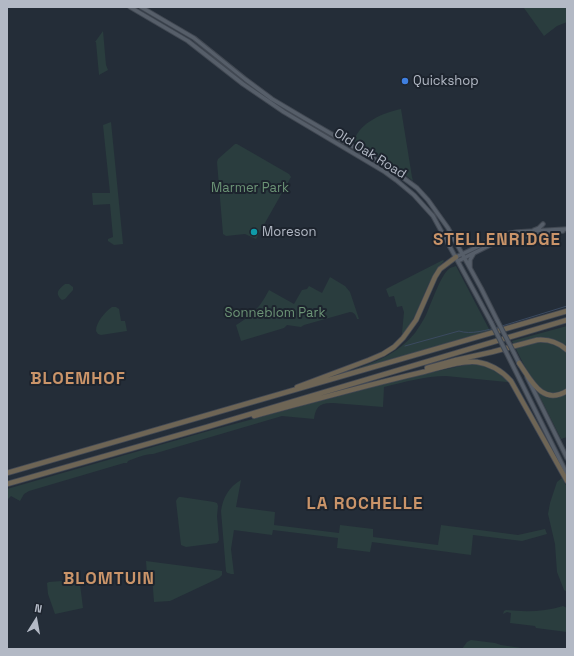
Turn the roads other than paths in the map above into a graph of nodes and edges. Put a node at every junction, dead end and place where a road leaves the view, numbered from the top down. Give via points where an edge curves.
1 (130, 7) edge
2 (141, 7) edge
3 (543, 224) dead end
4 (567, 229) edge
5 (517, 232) junction
6 (475, 252) junction
7 (463, 256) junction
8 (457, 259) junction
9 (470, 268) junction
10 (567, 311) edge
11 (567, 322) edge
12 (567, 350) edge
13 (519, 363) junction
14 (402, 376) junction
15 (567, 391) edge
16 (250, 403) junction
17 (207, 427) junction
18 (567, 458) edge
19 (7, 473) edge
20 (567, 474) edge
21 (567, 481) edge
22 (7, 484) edge

1 - 8 main road, Old Oak Road via 192,44 284,112 396,180 433,216
2 - 7 main road, Old Oak Road via 194,38 272,99 403,177 428,200 448,228
3 - 5 main road via 536,229
4 - 5 main road
4 - 6 main road via 506,239
5 - 7 main road via 498,237
6 - 7 main road
6 - 9 main road via 470,260
7 - 8 main road
7 - 9 main road, Old Oak Road
8 - 16 highway via 440,269 416,320 394,347 370,360
8 - 20 main road, Old Oak Road, bridge
9 - 13 main road, Old Oak Road, bridge
10 - 16 highway
11 - 17 highway
12 - 14 highway via 552,341 537,340
13 - 15 highway via 543,393 554,395
13 - 18 main road, Old Oak Road
14 - 17 highway
14 - 21 highway via 469,362 498,369 514,385
16 - 19 highway
17 - 22 highway

